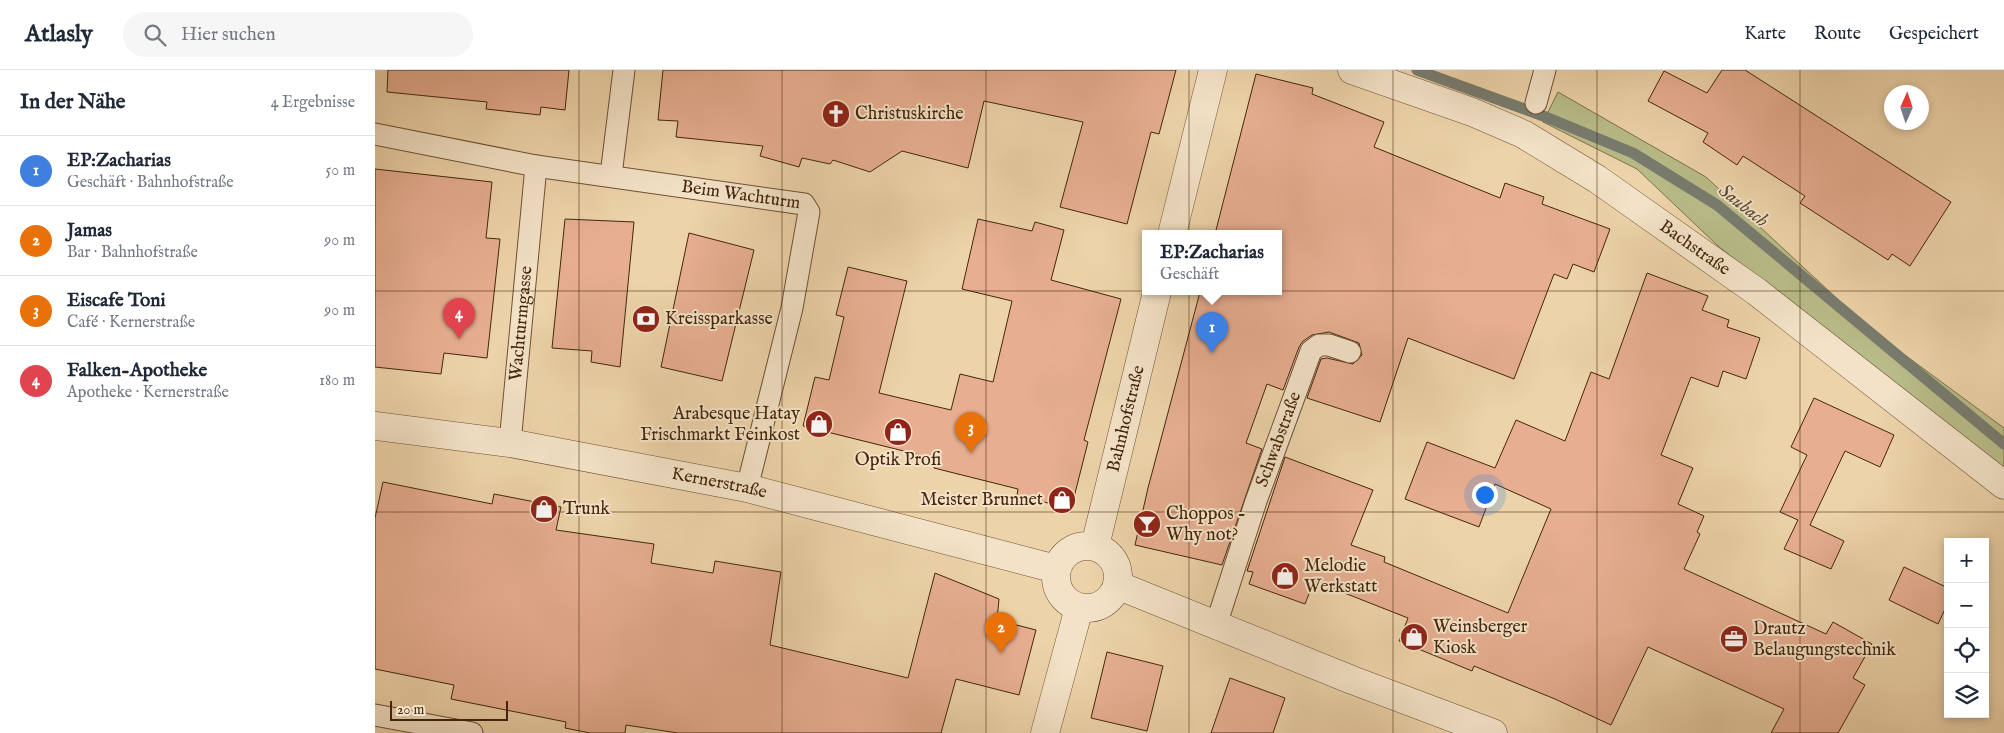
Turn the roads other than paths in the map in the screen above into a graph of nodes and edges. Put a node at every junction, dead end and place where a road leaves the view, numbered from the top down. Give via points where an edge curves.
1 (623, 70) edge
2 (1213, 70) edge
3 (1351, 70) edge
4 (1545, 70) edge
5 (1536, 103) dead end
6 (375, 134) edge
7 (536, 166) junction
8 (618, 176) junction
9 (1172, 230) edge
10 (1156, 295) edge
11 (1350, 352) dead end
12 (375, 426) edge
13 (510, 443) junction
14 (2004, 485) edge
15 (747, 488) junction
16 (1095, 546) junction
17 (1056, 569) junction
18 (1117, 585) junction
19 (1079, 608) junction
20 (1216, 625) junction
21 (375, 715) edge
22 (473, 733) edge
23 (1045, 733) edge
24 (1493, 733) edge

1 - 8 lane
2 - 9 street
3 - 14 street, Bachstraße via 1472,112 1523,134 1597,180 1757,292
4 - 5 lane
6 - 7 lane
7 - 8 lane
7 - 13 lane, Wachturmgasse
8 - 15 lane, Beim Wachturm via 808,207 792,308
10 - 16 street, Bahnhofstraße
11 - 20 lane, Schwabstraße via 1329,345 1319,345 1311,351 1256,500
12 - 13 street, Kernerstraße
13 - 15 street, Kernerstraße
15 - 17 street, Kernerstraße
16 - 17 street via 1078,546 1064,554
16 - 18 street via 1109,554 1117,569
17 - 19 street via 1056,585 1064,600
18 - 19 street via 1109,599 1095,608
18 - 20 street
19 - 23 street
20 - 24 street
21 - 22 lane

